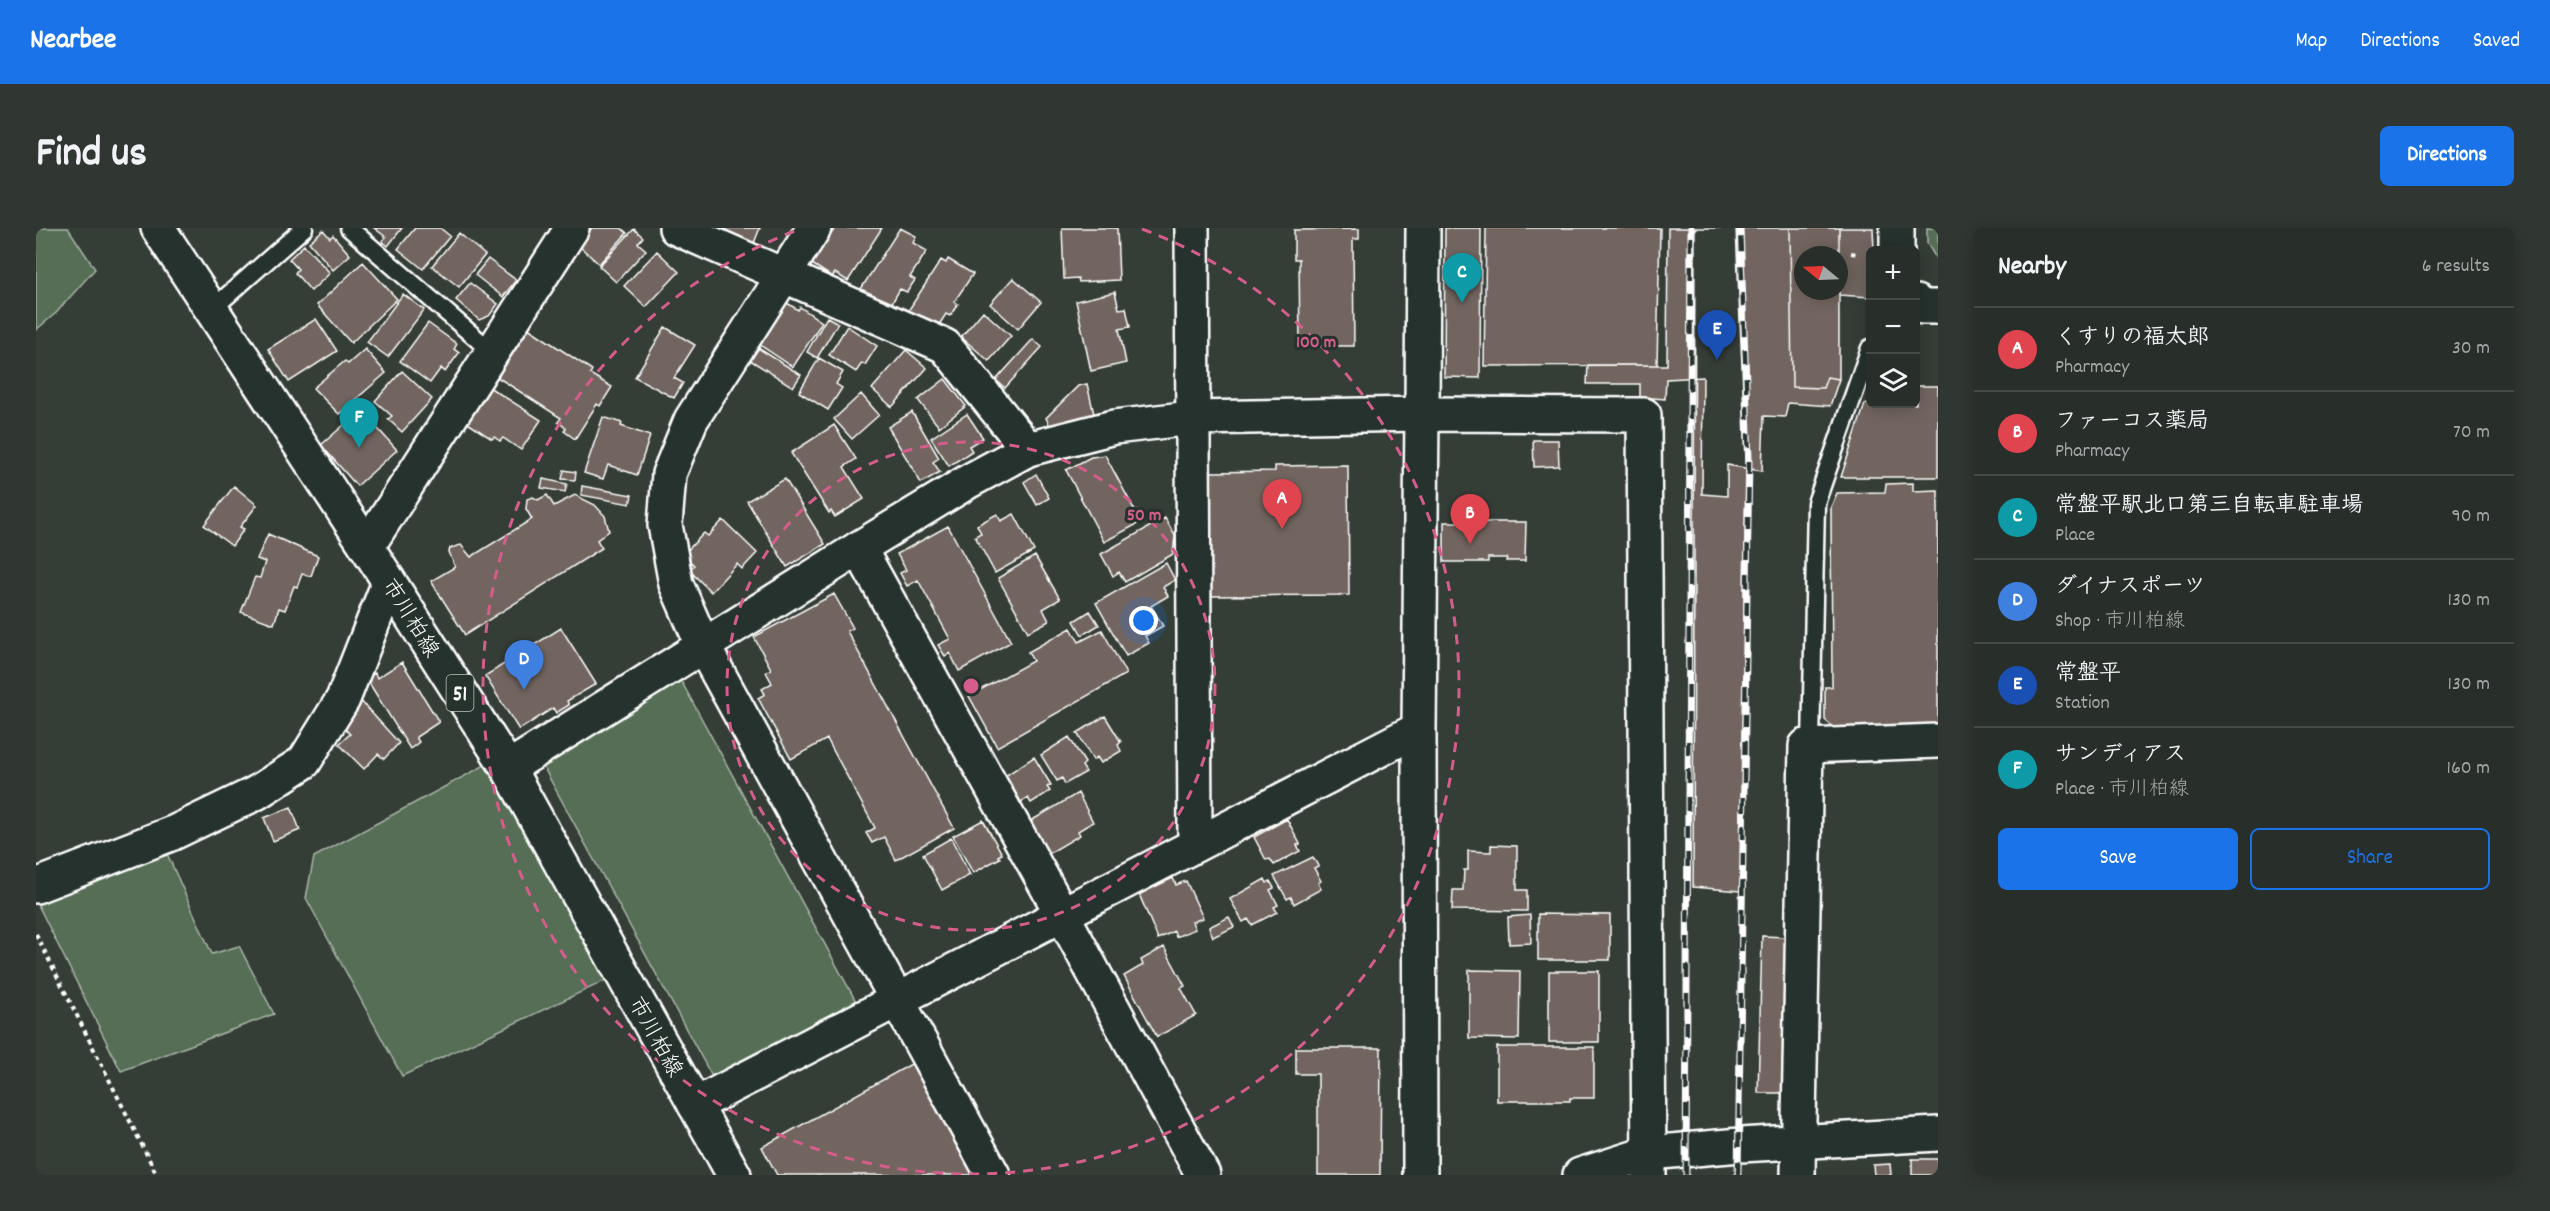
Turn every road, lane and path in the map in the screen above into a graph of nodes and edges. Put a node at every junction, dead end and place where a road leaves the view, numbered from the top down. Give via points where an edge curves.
1 (159, 228) edge
2 (304, 228) edge
3 (349, 228) edge
4 (676, 228) edge
5 (814, 228) edge
6 (1192, 228) edge
7 (1423, 228) edge
8 (1897, 228) edge
9 (568, 230) edge
10 (1897, 246) edge
11 (1851, 254) dead end
12 (1858, 254) dead end
13 (783, 275) junction
14 (1920, 305) edge
15 (1938, 307) edge
16 (211, 310) junction
17 (492, 352) junction
18 (1868, 354) edge
19 (1422, 414) junction
20 (1192, 418) junction
21 (1028, 449) junction
22 (367, 547) junction
23 (859, 548) junction
24 (389, 582) junction
25 (703, 646) junction
26 (1419, 729) junction
27 (1938, 741) edge
28 (1811, 746) junction
29 (508, 768) junction
30 (1195, 844) junction
31 (36, 886) edge
32 (1062, 914) junction
33 (36, 934) edge
34 (897, 999) junction
35 (695, 1105) junction
36 (1938, 1134) edge
37 (1799, 1142) junction
38 (1649, 1164) edge
39 (157, 1175) edge
40 (734, 1175) edge
41 (993, 1175) edge
42 (1203, 1175) edge
43 (1420, 1175) edge
44 (1580, 1175) edge
45 (1798, 1175) edge

1 - 16 street, 市川柏線 / 51
2 - 16 lane
3 - 17 lane
4 - 13 street
5 - 13 street
6 - 20 street
7 - 19 street
8 - 10 street
9 - 17 street
11 - 12 path
13 - 21 street via 945,346
13 - 25 street via 691,420 669,474 665,525 676,584
14 - 15 street
16 - 22 street, 市川柏線 / 51
17 - 22 street
18 - 28 lane via 1816,504
19 - 20 street
19 - 26 street
19 - 38 street via 1644,415
20 - 21 street via 1114,428
20 - 30 street
21 - 23 street
22 - 24 street, 市川柏線 / 51
23 - 25 street
23 - 32 street
24 - 29 street, 市川柏線 / 51
24 - 31 street via 343,699 304,762 256,794 173,834
25 - 29 street
25 - 34 street
26 - 30 street
26 - 43 street
27 - 28 street
28 - 37 street via 1806,746
29 - 35 street, 市川柏線 / 51
30 - 32 street
32 - 34 street
32 - 42 street
33 - 39 path
34 - 35 street
34 - 41 street
35 - 40 street, 市川柏線 / 51
36 - 37 street
37 - 38 street
37 - 45 street
38 - 44 street

